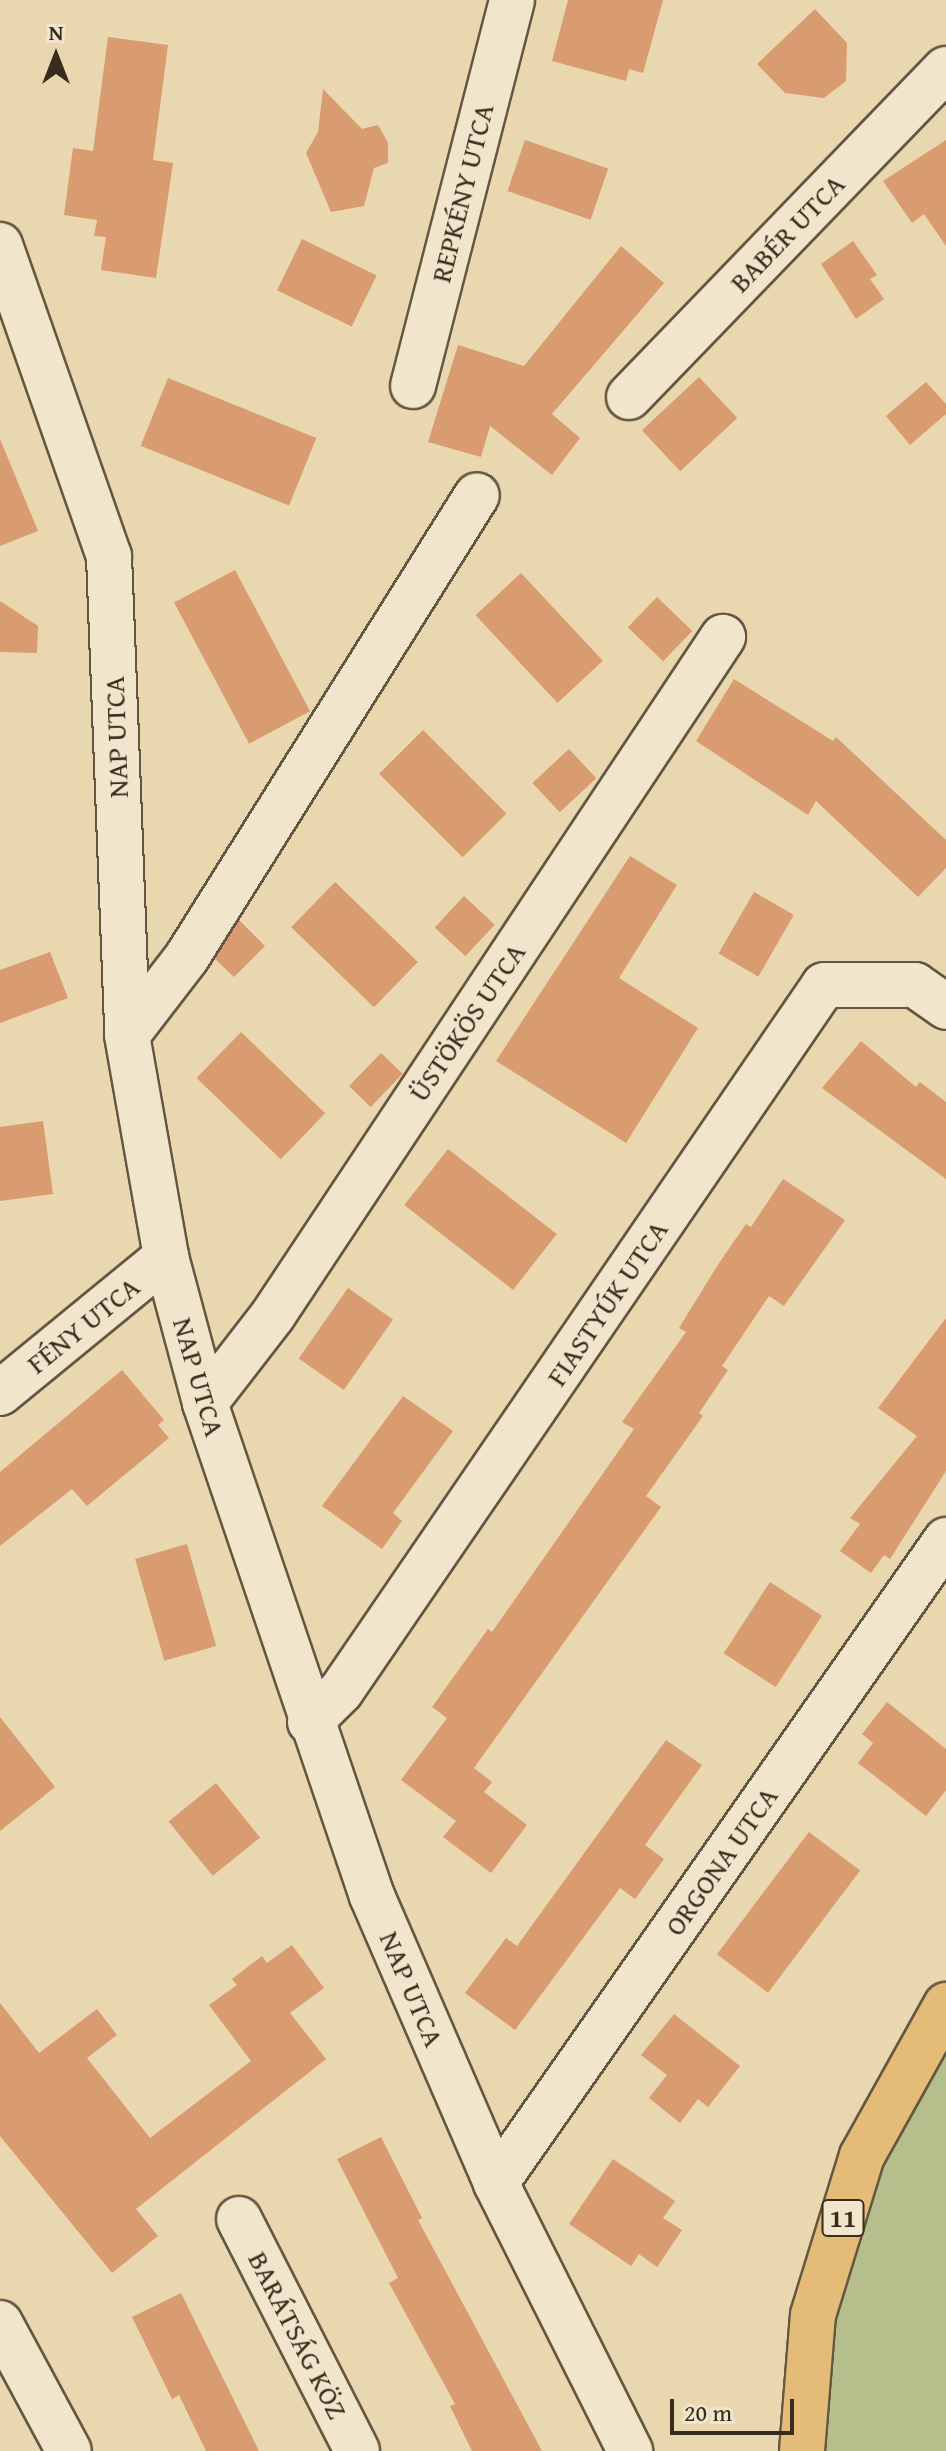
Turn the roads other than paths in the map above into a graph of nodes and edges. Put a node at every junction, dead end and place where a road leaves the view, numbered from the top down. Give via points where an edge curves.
1 (512, 0) edge
2 (946, 69) edge
3 (0, 245) edge
4 (11, 303) edge
5 (413, 386) dead end
6 (629, 397) dead end
7 (477, 495) dead end
8 (723, 637) dead end
9 (946, 1007) edge
10 (127, 1035) junction
11 (166, 1257) junction
12 (0, 1393) edge
13 (205, 1403) junction
14 (946, 1540) edge
15 (310, 1722) junction
16 (946, 2005) edge
17 (496, 2183) junction
18 (239, 2219) dead end
19 (0, 2323) edge
20 (69, 2451) edge
21 (357, 2451) edge
22 (630, 2451) edge
23 (802, 2451) edge

1 - 5 street, REPKÉNY UTCA
2 - 6 street, BABÉR UTCA
3 - 4 street, NAP UTCA
4 - 10 street, NAP UTCA via 109,556
7 - 10 street via 187,957
8 - 13 street, ÜSTÖKÖS UTCA via 273,1315
9 - 15 street, FIASTYÚK UTCA via 915,985 824,985 341,1691
10 - 11 street, NAP UTCA
11 - 12 street, FÉNY UTCA
11 - 13 street, NAP UTCA
13 - 15 street, NAP UTCA
14 - 17 street, ORGONA UTCA
15 - 17 street, NAP UTCA via 372,1896
16 - 23 main road, 11 via 862,2156 813,2315
17 - 22 street, NAP UTCA
18 - 21 street, BARÁTSÁG KÖZ
19 - 20 street

